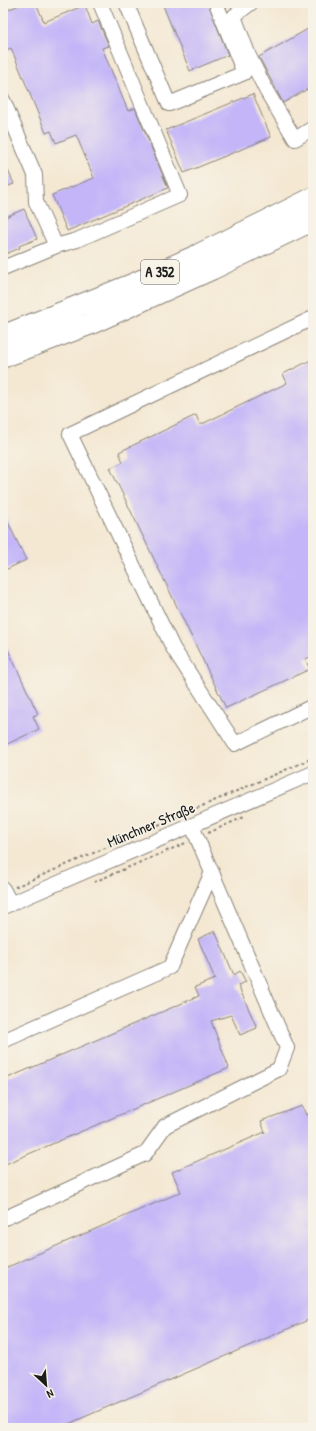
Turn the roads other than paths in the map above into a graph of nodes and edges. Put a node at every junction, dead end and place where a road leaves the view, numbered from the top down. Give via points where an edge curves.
1 (100, 3) edge
2 (126, 3) edge
3 (216, 3) edge
4 (251, 3) edge
5 (3, 100) edge
6 (313, 128) edge
7 (313, 198) edge
8 (313, 220) edge
9 (56, 246) junction
10 (3, 268) edge
11 (313, 318) edge
12 (3, 336) edge
13 (3, 358) edge
14 (313, 706) edge
15 (313, 773) edge
16 (192, 826) junction
17 (212, 872) junction
18 (5, 898) edge
19 (3, 1041) edge
20 (3, 1219) edge

1 - 9 street via 180,195 77,240
2 - 3 street via 169,104 244,73
4 - 6 street via 234,16 266,92 295,138
5 - 9 street via 35,175 36,202
7 - 12 highway, A 352 via 198,255
8 - 13 highway, A 352 via 90,324
9 - 10 street
11 - 14 street via 70,434 173,648 235,744
15 - 16 street, Münchner Straße
16 - 17 street
16 - 18 street, Münchner Straße
17 - 19 street via 170,968
17 - 20 street via 287,1048 279,1069 164,1126 145,1154

